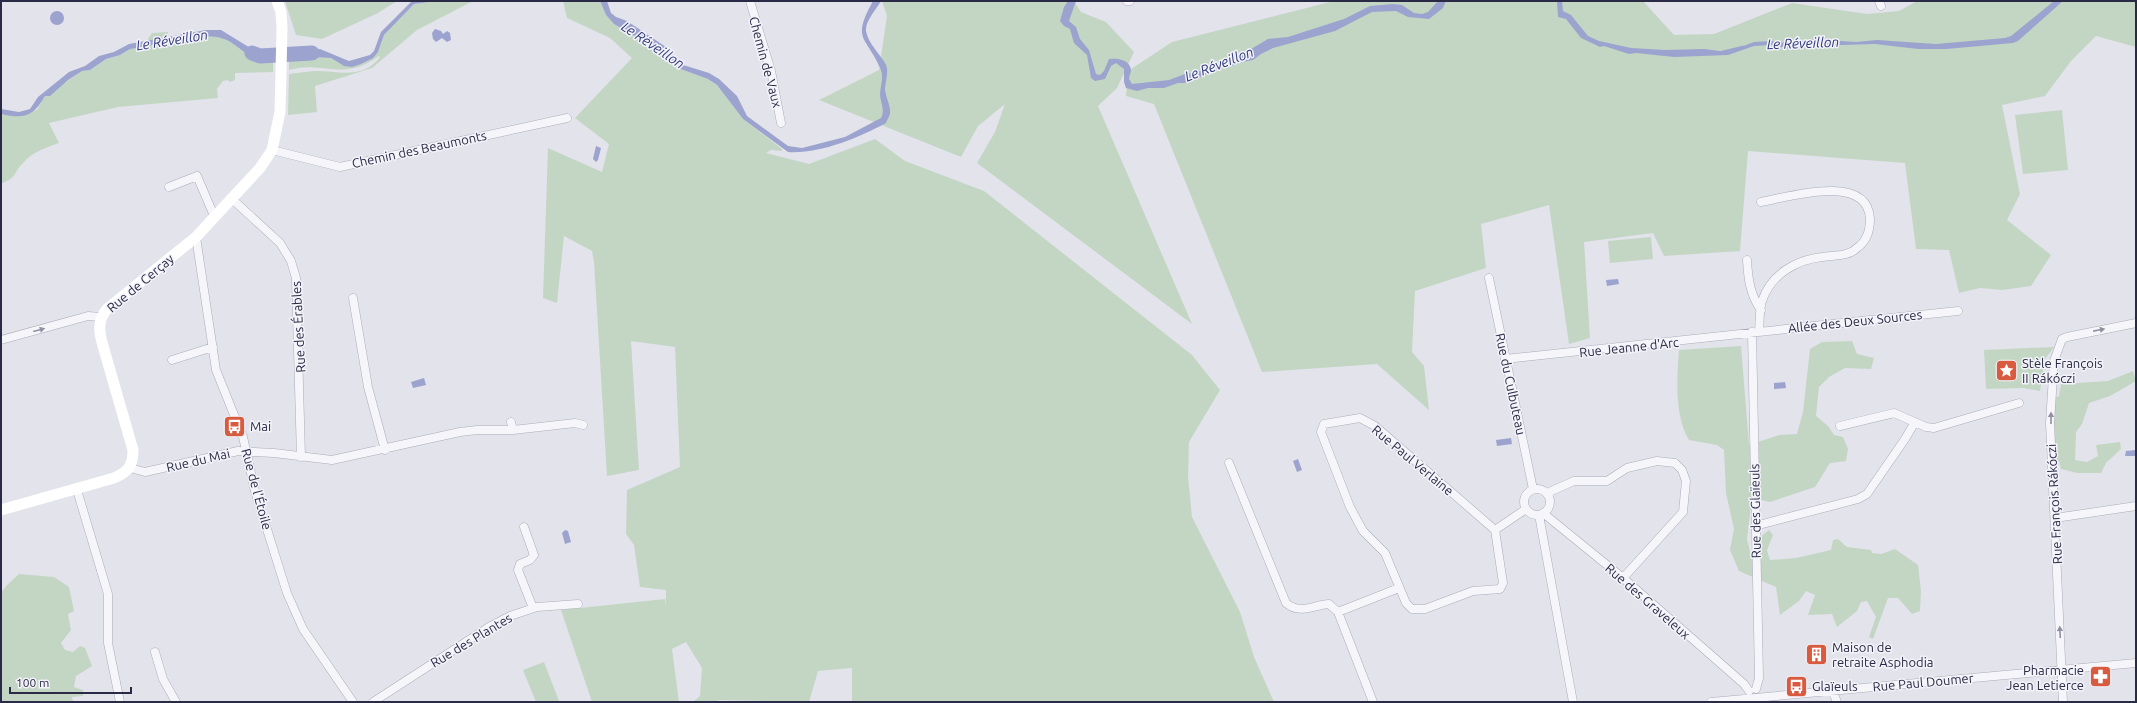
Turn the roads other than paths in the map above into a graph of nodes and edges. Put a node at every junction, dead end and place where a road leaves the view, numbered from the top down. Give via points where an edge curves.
1 (277, 1) edge
2 (750, 1) edge
3 (567, 118) dead end
4 (781, 123) dead end
5 (272, 150) junction
6 (169, 187) dead end
7 (232, 199) junction
8 (1761, 202) dead end
9 (215, 218) junction
10 (196, 237) junction
11 (1747, 260) dead end
12 (1489, 278) dead end
13 (353, 298) dead end
14 (1761, 310) junction
15 (1958, 311) dead end
16 (100, 317) junction
17 (2136, 323) edge
18 (1755, 331) junction
19 (1, 340) edge
20 (213, 347) junction
21 (1506, 359) junction
22 (172, 360) dead end
23 (2020, 403) dead end
24 (1914, 422) junction
25 (583, 425) dead end
26 (1840, 426) dead end
27 (385, 450) junction
28 (247, 451) junction
29 (302, 457) junction
30 (1229, 462) dead end
31 (130, 468) junction
32 (1533, 489) junction
33 (77, 490) junction
34 (1547, 493) junction
35 (2136, 506) edge
36 (1, 510) edge
37 (1526, 510) junction
38 (1541, 514) junction
39 (2055, 518) junction
40 (1756, 526) junction
41 (524, 527) dead end
42 (1495, 530) junction
43 (1622, 578) junction
44 (1399, 588) junction
45 (578, 604) dead end
46 (533, 608) junction
47 (1338, 612) junction
48 (155, 652) dead end
49 (2136, 663) edge
50 (2062, 671) junction
51 (1832, 690) junction
52 (1750, 693) junction
53 (1766, 697) junction
54 (120, 702) edge
55 (176, 702) edge
56 (353, 702) edge
57 (373, 702) edge
58 (1373, 702) edge
59 (1573, 702) edge
60 (1711, 702) edge
61 (1837, 702) edge
62 (2063, 702) edge

1 - 5 street, Rue de Cerçay via 281,12 282,65 280,112
2 - 4 street, Chemin de Vaux via 771,71
3 - 5 street, Chemin des Beaumonts via 340,167
5 - 7 street, Rue de Cerçay via 260,168
6 - 9 street via 197,176
7 - 9 street, Rue de Cerçay
7 - 29 street, Rue des Érables via 280,243 291,261 296,278
8 - 14 street, Rue des Glaïeuls via 1830,190 1846,191 1862,200 1870,221 1866,238 1856,249 1840,255 1803,260 1785,269 1770,285 1762,301
9 - 10 street, Rue de Cerçay
10 - 16 street, Rue de Cerçay
10 - 20 street, Rue de l'Étoile
11 - 14 street via 1753,299
12 - 21 street, Rue du Culbuteau
13 - 27 street via 368,387
14 - 18 street, Rue des Glaïeuls
15 - 18 street, Allée des Deux Sources
19 -> 16 street via 88,316
16 - 31 street, Rue de Cerçay via 102,346 133,450
39 -> 17 street, Rue François Rákóczi via 2051,397 2054,361 2062,339
18 - 21 street, Rue Jeanne d'Arc via 1673,343
18 - 40 street, Rue des Glaïeuls
20 - 22 street
20 - 28 street, Rue de l'Étoile via 216,370
21 - 32 street, Rue du Culbuteau
23 - 24 street via 1934,428
24 - 26 street via 1894,413
24 - 40 street via 1867,494 1858,499
25 - 27 street, Rue du Mai via 575,423 512,426 460,432
27 - 29 street, Rue du Mai via 332,460
28 - 29 street, Rue du Mai
28 - 31 street, Rue du Mai via 146,472
28 - 56 street, Rue de l'Étoile via 255,491 287,593 303,629
30 - 47 street via 1286,603 1293,609 1304,610 1329,604
31 - 33 street via 114,478
32 - 34 street
32 - 37 street via 1525,496
33 - 36 street
33 - 54 street via 108,594 108,643
34 - 38 street via 1550,506
34 - 43 street via 1574,481 1607,481 1627,468 1657,461 1674,463 1682,470 1686,481 1683,512
35 - 39 street
37 - 38 street
37 - 42 street
38 - 43 street, Rue des Graveleux
38 - 59 street
50 -> 39 street, Rue François Rákóczi
40 - 52 street, Rue des Glaïeuls via 1759,678
41 - 46 street via 534,555 530,560 520,564 518,570
42 - 44 street, Rue Paul Verlaine via 1503,583 1500,589 1473,591 1425,609 1412,609
42 - 44 street, Rue Paul Verlaine via 1375,426 1360,418 1324,424 1321,432 1350,507 1363,531 1385,553
43 - 52 street, Rue des Graveleux via 1744,684
44 - 47 street
45 - 46 street, Rue des Plantes
46 - 57 street, Rue des Plantes via 489,627
47 - 58 street
48 - 55 street via 163,678
49 - 50 street, Rue Paul Doumer
50 - 51 street, Rue Paul Doumer
50 - 62 street, Rue François Rákóczi
51 - 53 street, Rue Paul Doumer
51 - 61 street
52 - 53 street, Rue Paul Doumer
52 - 53 street, Rue des Graveleux via 1764,692
52 - 60 street, Rue Paul Doumer

